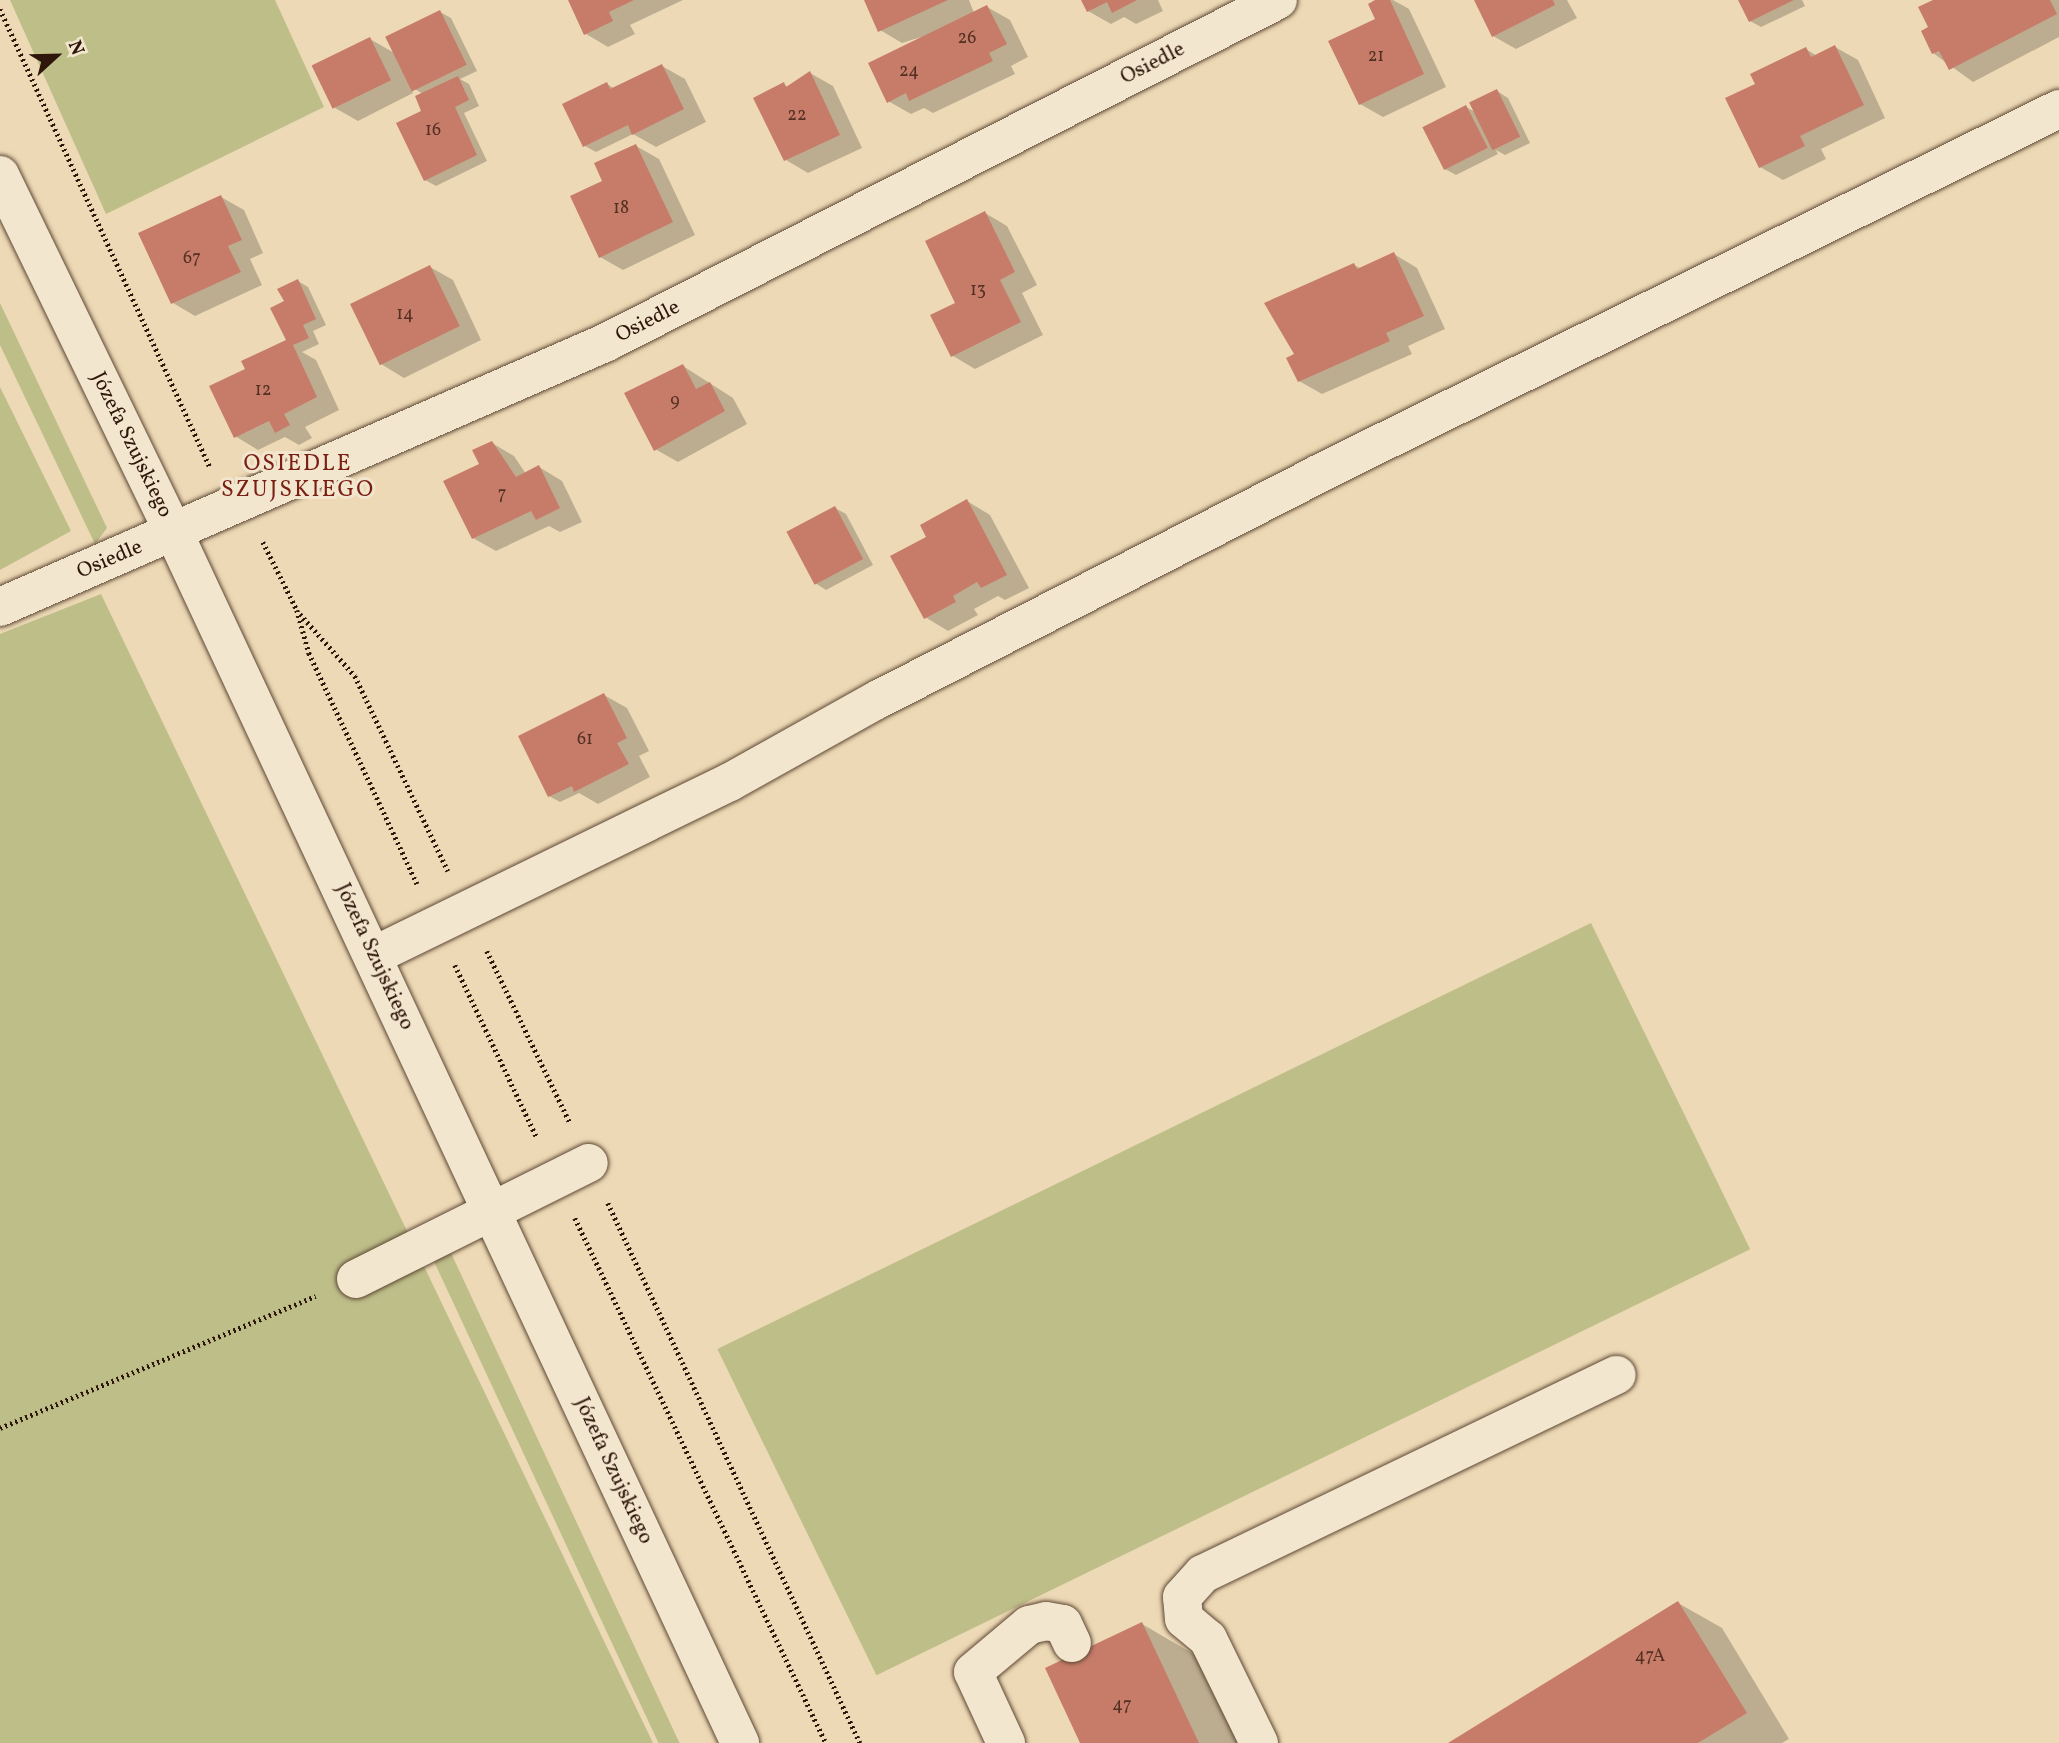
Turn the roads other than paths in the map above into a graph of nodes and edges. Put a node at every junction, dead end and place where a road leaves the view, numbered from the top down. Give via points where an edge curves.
1 (1278, 0) edge
2 (2059, 109) edge
3 (0, 175) edge
4 (174, 533) junction
5 (0, 607) edge
6 (373, 956) junction
7 (589, 1163) dead end
8 (492, 1212) junction
9 (356, 1279) road end
10 (1617, 1375) dead end
11 (1072, 1643) dead end
12 (740, 1743) edge
13 (1006, 1743) edge
14 (1259, 1743) edge

1 - 4 street, Osiedle via 607,342
2 - 6 street via 1320,473 877,700 730,782
3 - 4 street, Józefa Szujskiego
4 - 5 street, Osiedle
4 - 6 street, Józefa Szujskiego
6 - 8 street, Józefa Szujskiego
7 - 8 street
8 - 9 street
8 - 12 street, Józefa Szujskiego
10 - 14 street via 1203,1574 1182,1598 1184,1619 1208,1639
11 - 13 street via 1063,1624 1046,1620 1029,1625 973,1672

